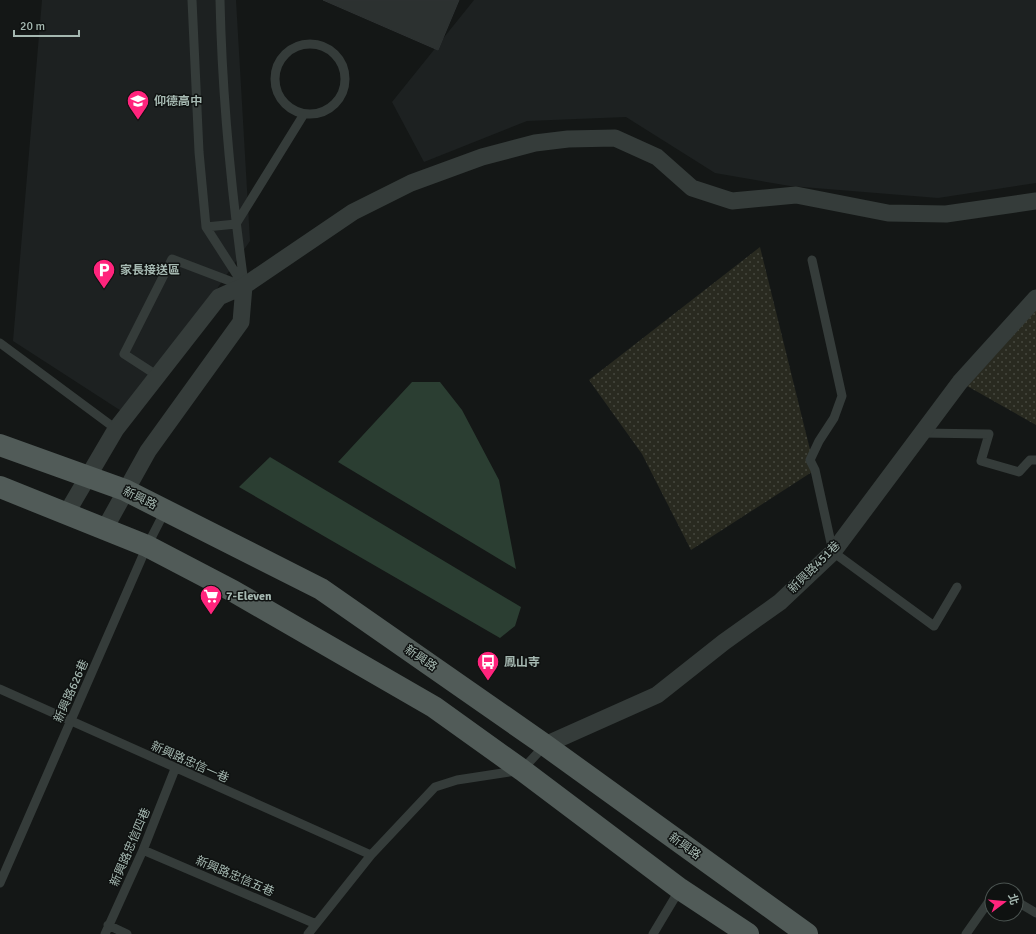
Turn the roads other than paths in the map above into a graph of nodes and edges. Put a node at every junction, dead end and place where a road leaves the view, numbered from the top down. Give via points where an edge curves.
1 (192, 0) edge
2 (220, 0) edge
3 (304, 114) junction
4 (1036, 201) edge
5 (236, 224) junction
6 (206, 228) junction
7 (812, 260) dead end
8 (244, 286) junction
9 (1036, 298) edge
10 (0, 343) edge
11 (158, 376) junction
12 (116, 429) junction
13 (921, 433) junction
14 (0, 445) edge
15 (1036, 460) edge
16 (88, 475) junction
17 (0, 487) edge
18 (125, 490) junction
19 (166, 511) junction
20 (66, 514) junction
21 (104, 530) junction
22 (148, 546) junction
23 (833, 552) junction
24 (957, 587) dead end
25 (0, 689) edge
26 (70, 722) junction
27 (545, 745) junction
28 (175, 769) junction
29 (522, 770) junction
30 (143, 850) junction
31 (371, 856) junction
32 (0, 883) edge
33 (680, 889) junction
34 (1024, 906) edge
35 (984, 908) edge
36 (1036, 913) edge
37 (316, 924) junction
38 (106, 930) edge
39 (128, 934) edge
40 (308, 934) edge
41 (653, 934) edge
42 (748, 934) edge
43 (807, 934) edge
44 (966, 934) edge

1 - 6 lane via 199,152
2 - 5 lane via 228,149
3 - 3 lane via 328,110 340,98 345,83 345,72 341,62 326,47 314,44 291,49 282,58 275,80 284,102 293,110
3 - 5 lane
4 - 8 street via 946,214 888,213 796,195 732,201 692,188 658,157 615,138 568,139 535,143 482,157 411,183 353,212
5 - 6 lane
5 - 8 lane
6 - 8 lane
7 - 23 lane via 842,396 834,418 810,460 815,470
8 - 11 street via 219,297
8 - 11 lane via 172,260 124,354
8 - 18 street via 241,322 148,451
9 - 13 street, 新興路451巷 via 960,382
10 - 12 lane
11 - 12 street
12 - 16 street
13 - 15 lane via 989,434 982,461 1019,472 1030,460
13 - 23 street, 新興路451巷
14 - 16 main road, 新興路
16 - 18 main road, 新興路
16 - 20 street
17 - 20 main road
18 - 19 main road, 新興路
18 - 21 street
19 - 22 lane, 新興路626巷
19 - 27 main road, 新興路 via 320,589
20 - 21 main road
21 - 22 main road
22 - 26 lane, 新興路626巷
22 - 29 main road via 233,591 434,707
23 - 24 lane via 934,626
23 - 27 street, 新興路451巷 via 780,602 657,694
25 - 26 lane, 新興路忠信一巷
26 - 28 lane, 新興路忠信一巷
26 - 32 lane, 新興路626巷
27 - 29 lane
27 - 43 main road, 新興路
28 - 30 lane, 新興路忠信四巷
28 - 31 lane, 新興路忠信一巷
29 - 31 lane via 457,780 435,787
29 - 33 main road
30 - 37 lane, 新興路忠信五巷
30 - 38 lane, 新興路忠信四巷
31 - 37 lane
33 - 41 lane
33 - 42 main road
34 - 36 lane
35 - 44 lane
37 - 40 lane
38 - 39 lane

